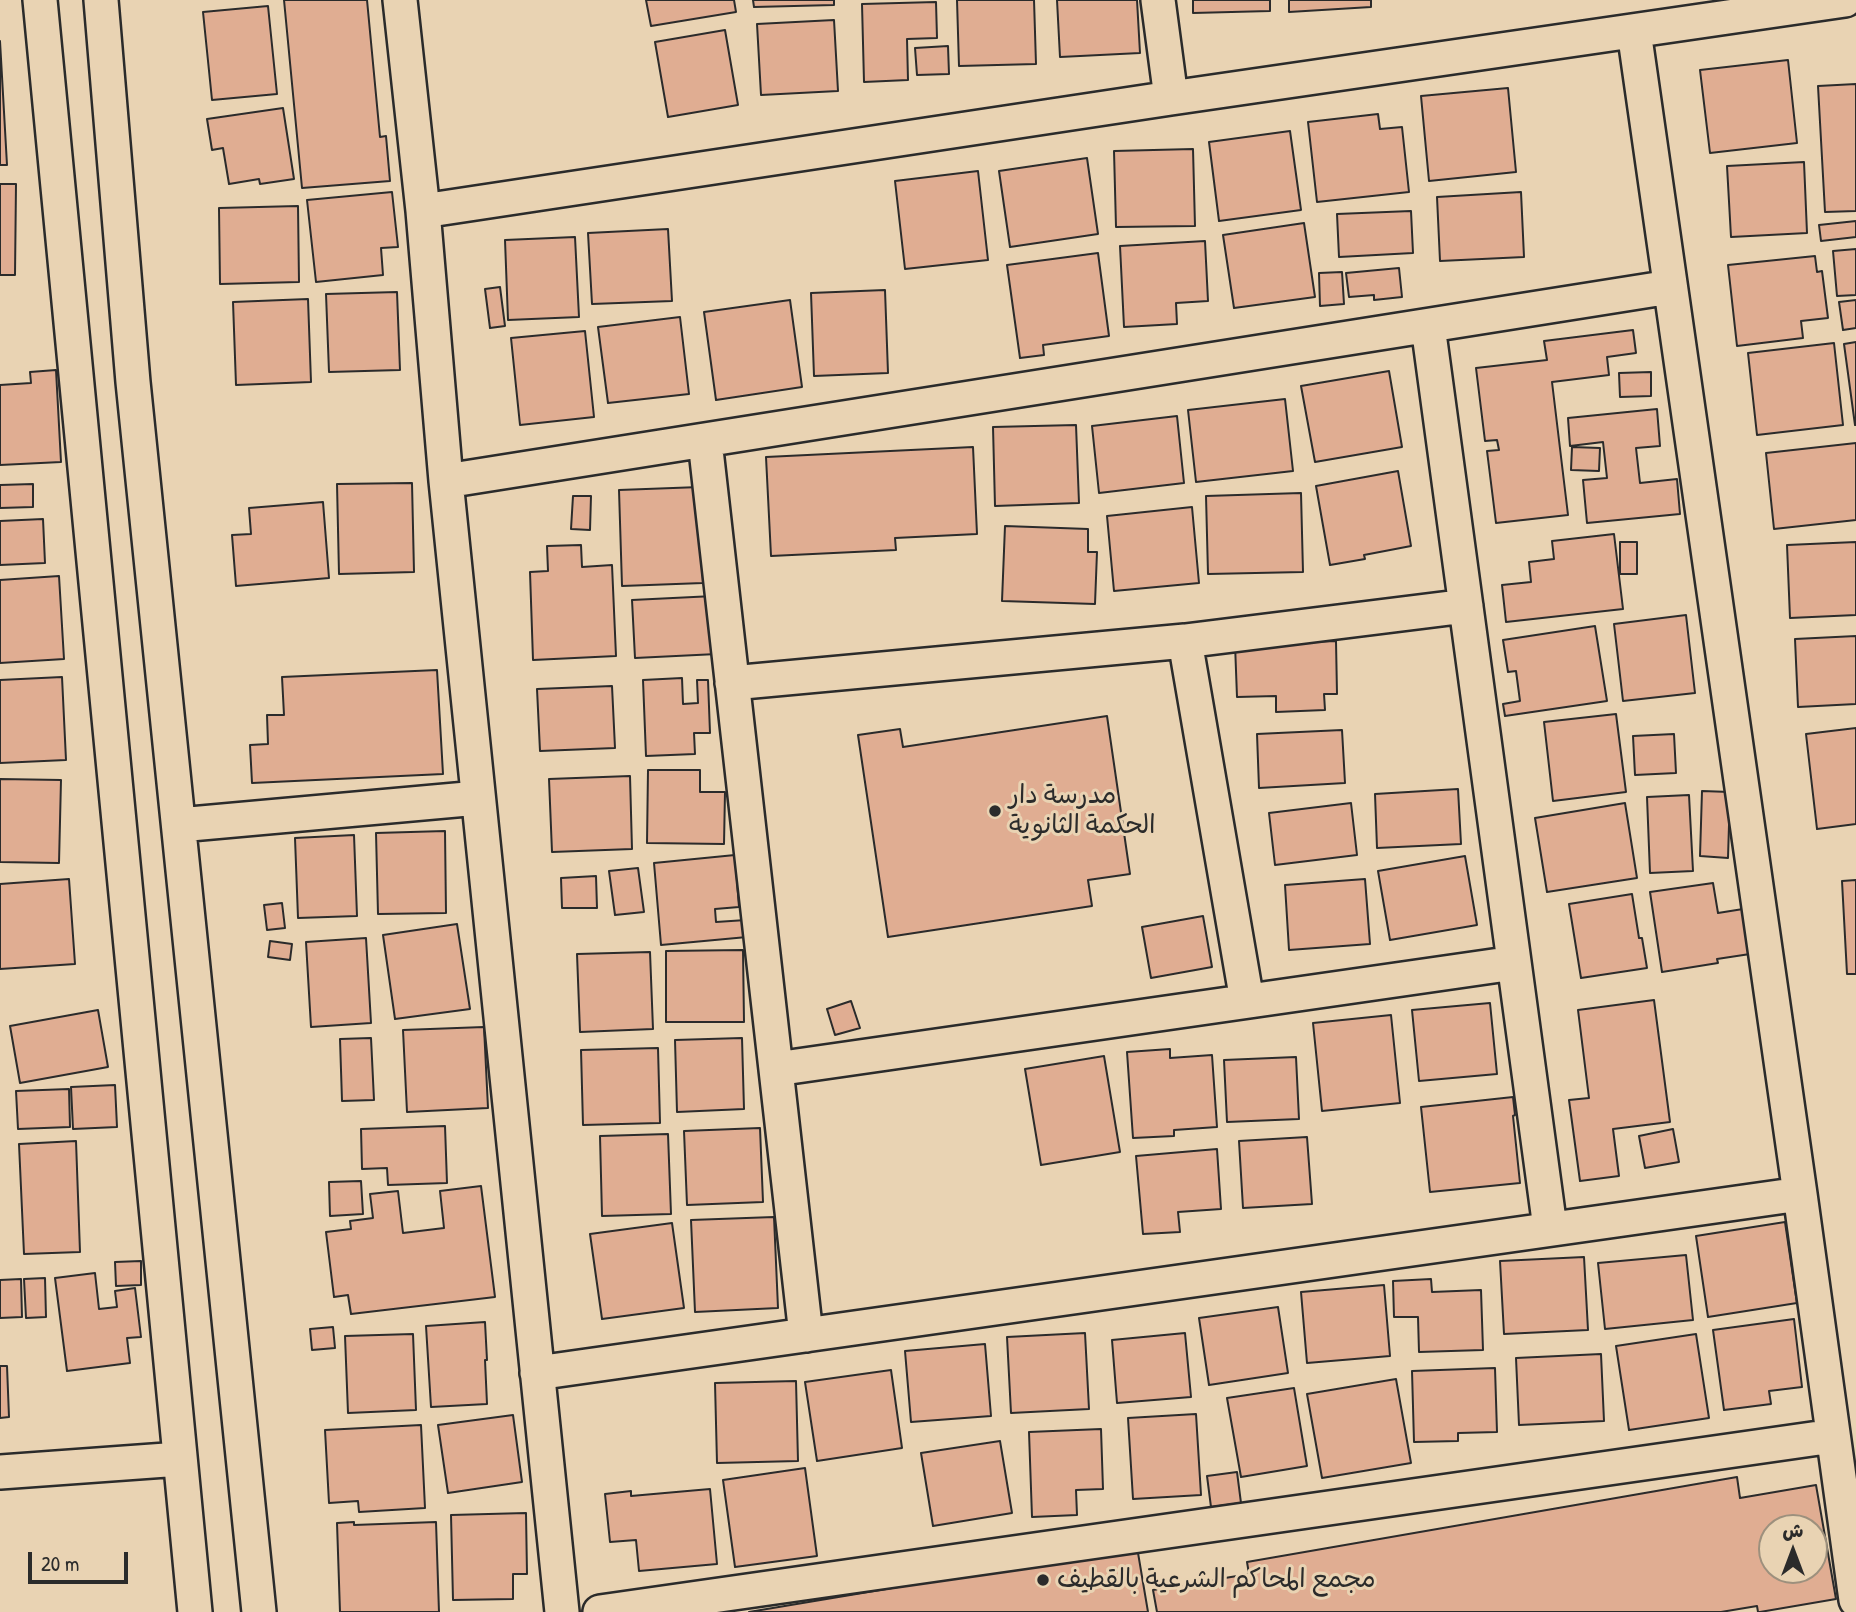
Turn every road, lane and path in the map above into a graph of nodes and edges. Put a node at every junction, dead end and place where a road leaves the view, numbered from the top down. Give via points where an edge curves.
1 (40, 0) edge
2 (101, 0) edge
3 (400, 0) edge
4 (1158, 0) edge
5 (1845, 0) edge
6 (1634, 31) junction
7 (1171, 98) junction
8 (423, 211) junction
9 (1670, 287) junction
10 (1428, 326) junction
11 (705, 441) junction
12 (446, 481) junction
13 (1466, 606) junction
14 (1185, 641) junction
15 (732, 683) junction
16 (478, 798) junction
17 (179, 825) junction
18 (1514, 963) junction
19 (1247, 1001) junction
20 (776, 1069) junction
21 (1800, 1194) junction
22 (1550, 1228) junction
23 (806, 1335) junction
24 (537, 1373) junction
25 (1833, 1436) junction
26 (180, 1459) junction
27 (0, 1472) edge
28 (1856, 1600) edge
29 (195, 1612) edge
30 (259, 1612) edge
31 (562, 1612) edge
32 (600, 1612) edge

1 - 26 street
2 - 17 street via 133,382
3 - 8 street
4 - 7 street
5 - 6 street
6 - 7 street
6 - 9 street
7 - 8 street
8 - 12 street
9 - 10 street
9 - 21 street
10 - 11 street
10 - 13 street
11 - 12 street
11 - 15 street
12 - 16 street
13 - 14 street
13 - 18 street
14 - 15 street
14 - 19 street
15 - 20 street
16 - 17 street
16 - 24 street
17 - 30 street
18 - 19 street
18 - 22 street
19 - 20 street
20 - 23 street
21 - 22 street
21 - 25 street
22 - 23 street
23 - 24 street
24 - 31 street
25 - 28 street
25 - 32 street
26 - 27 street
26 - 29 street

